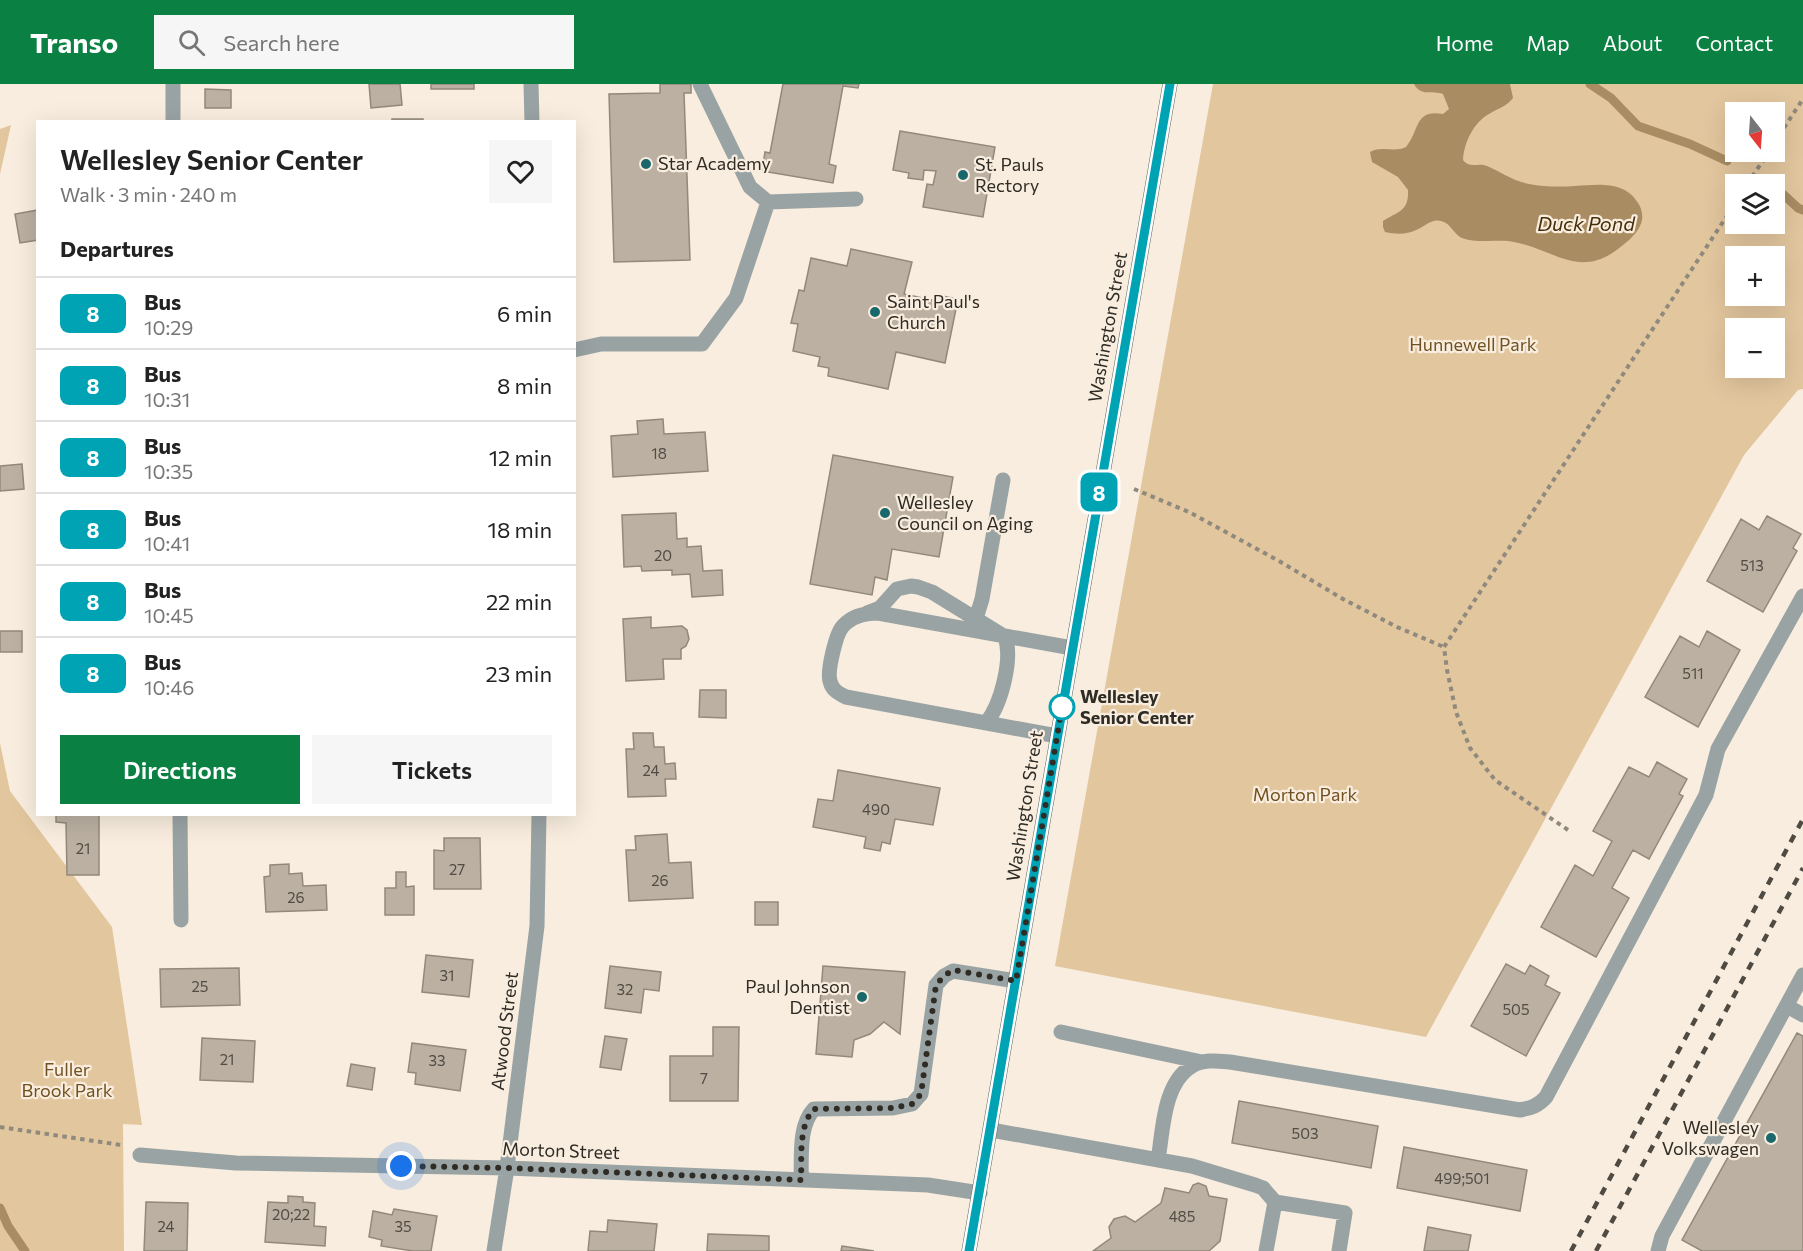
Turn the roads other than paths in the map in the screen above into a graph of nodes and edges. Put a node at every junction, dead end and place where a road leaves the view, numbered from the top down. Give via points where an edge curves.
1 (173, 84) edge
2 (531, 84) edge
3 (700, 84) edge
4 (1170, 84) edge
5 (173, 120) edge
6 (532, 120) edge
7 (856, 199) dead end
8 (768, 202) junction
9 (576, 350) edge
10 (1003, 480) dead end
11 (1803, 597) edge
12 (867, 613) junction
13 (974, 625) junction
14 (1005, 637) junction
15 (1072, 648) junction
16 (986, 723) junction
17 (1057, 736) junction
18 (180, 816) edge
19 (539, 816) edge
20 (182, 920) dead end
21 (1803, 975) edge
22 (1016, 981) junction
23 (1787, 1006) junction
24 (1803, 1015) edge
25 (1062, 1032) dead end
26 (1202, 1062) junction
27 (991, 1130) junction
28 (140, 1155) road end
29 (1158, 1160) junction
30 (507, 1168) junction
31 (801, 1180) junction
32 (980, 1193) junction
33 (1275, 1202) junction
34 (494, 1251) edge
35 (969, 1251) edge
36 (1266, 1251) edge
37 (1339, 1251) edge
38 (1658, 1251) edge

1 - 5 street
2 - 6 street
3 - 8 street via 750,187
4 - 15 main road, Washington Street
7 - 8 street
8 - 9 street via 736,298 702,344 601,344
10 - 13 street
11 - 26 street via 1718,749 1706,795 1541,1103 1520,1110 1230,1062
12 - 13 street
12 - 13 street via 880,608 897,589 911,586 925,589
12 - 16 street via 851,620 837,633 829,677 838,693
13 - 14 street
14 - 15 street
14 - 16 street via 1003,682 999,700
15 - 17 main road, Washington Street
16 - 17 street
17 - 22 main road, Washington Street
18 - 20 street
19 - 30 street, Atwood Street via 537,926
21 - 23 street
22 - 27 main road, Washington Street
22 - 31 street via 953,970 944,976 936,985 921,1094 912,1104 893,1108 814,1109 806,1117 803,1131
23 - 24 street
23 - 38 street via 1662,1236
25 - 26 street
26 - 29 street via 1184,1073 1170,1094
27 - 29 street
27 - 32 main road, Washington Street
28 - 30 street, Morton Street via 236,1163
29 - 33 street via 1214,1171 1255,1185
30 - 31 street, Morton Street
30 - 34 street, Atwood Street
31 - 32 street, Morton Street via 940,1186
32 - 35 main road, Washington Street
33 - 36 street
33 - 37 street via 1345,1213

